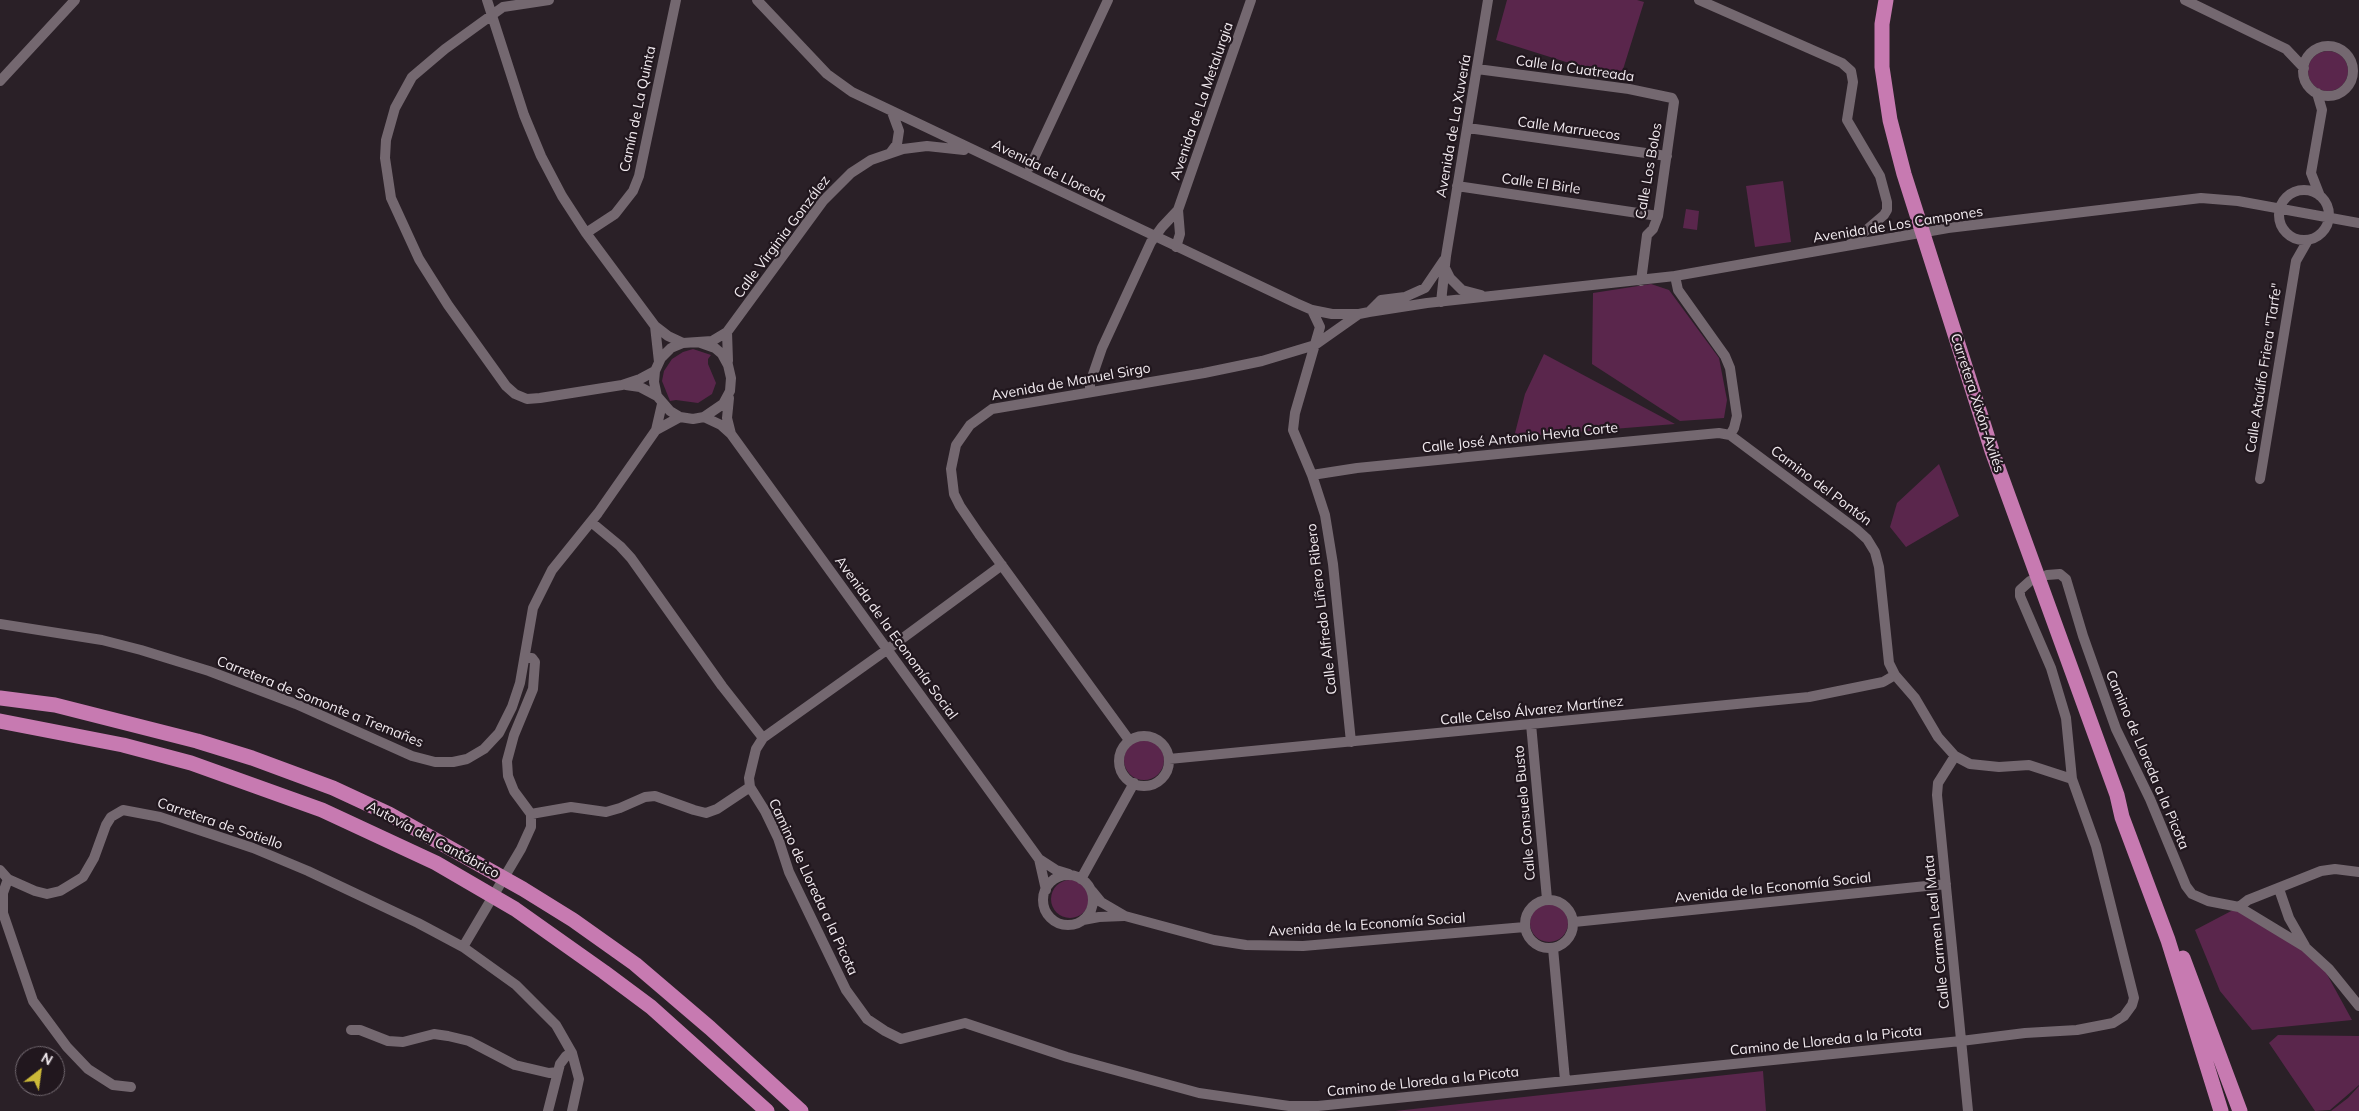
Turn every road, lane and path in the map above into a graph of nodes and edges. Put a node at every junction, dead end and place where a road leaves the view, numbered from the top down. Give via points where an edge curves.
1 (75, 0) edge
2 (487, 0) edge
3 (549, 0) edge
4 (676, 0) edge
5 (757, 0) edge
6 (1108, 0) edge
7 (1251, 0) edge
8 (1488, 0) edge
9 (1699, 0) edge
10 (1886, 0) edge
11 (2185, 0) edge
12 (493, 14) junction
13 (2286, 49) junction
14 (2317, 49) junction
15 (2304, 68) junction
16 (1477, 69) junction
17 (2356, 70) edge
18 (0, 82) edge
19 (2354, 83) edge
20 (2317, 93) junction
21 (1668, 96) joint
22 (2333, 96) junction
23 (2322, 110) junction
24 (892, 112) junction
25 (1468, 128) junction
26 (891, 152) junction
27 (980, 154) junction
28 (1667, 156) junction
29 (1030, 167) dead end
30 (2311, 173) junction
31 (1458, 186) junction
32 (2296, 192) junction
33 (2320, 196) junction
34 (2280, 209) junction
35 (1178, 210) junction
36 (1658, 216) junction
37 (2329, 218) junction
38 (2359, 223) edge
39 (586, 233) junction
40 (2291, 236) junction
41 (1155, 237) junction
42 (2308, 240) junction
43 (1849, 245) junction
44 (1176, 248) junction
45 (1446, 256) junction
46 (2296, 261) junction
47 (1445, 268) junction
48 (1675, 276) junction
49 (1641, 281) junction
50 (1487, 297) junction
51 (1441, 302) junction
52 (1312, 310) junction
53 (1364, 313) junction
54 (655, 326) junction
55 (727, 332) junction
56 (698, 342) junction
57 (683, 343) junction
58 (1315, 345) junction
59 (728, 365) junction
60 (657, 367) junction
61 (622, 385) junction
62 (730, 391) junction
63 (1090, 391) junction
64 (660, 400) junction
65 (680, 416) junction
66 (704, 417) junction
67 (656, 430) junction
68 (731, 434) junction
69 (1730, 435) junction
70 (1312, 475) junction
71 (2260, 479) dead end
72 (591, 522) junction
73 (1002, 565) junction
74 (2048, 575) dead end
75 (2030, 582) dead end
76 (0, 624) edge
77 (888, 649) junction
78 (526, 658) junction
79 (1895, 675) junction
80 (0, 698) edge
81 (0, 721) edge
82 (1531, 724) junction
83 (763, 738) junction
84 (1129, 740) junction
85 (1351, 742) junction
86 (1955, 756) junction
87 (1169, 759) junction
88 (2072, 779) junction
89 (1134, 783) junction
90 (750, 787) junction
91 (2118, 795) junction
92 (531, 814) junction
93 (1039, 859) junction
94 (0, 870) edge
95 (2359, 872) edge
96 (1076, 877) junction
97 (8, 879) junction
98 (1946, 884) junction
99 (2279, 889) junction
100 (1046, 890) junction
101 (1092, 891) junction
102 (1547, 899) junction
103 (2239, 907) junction
104 (1125, 916) junction
105 (1083, 920) junction
106 (1574, 922) junction
107 (1525, 926) junction
108 (462, 947) junction
109 (2306, 947) junction
110 (1553, 948) junction
111 (635, 964) junction
112 (2359, 1006) edge
113 (351, 1030) dead end
114 (1961, 1042) junction
115 (572, 1054) junction
116 (558, 1072) junction
117 (1565, 1080) junction
118 (131, 1087) dead end
119 (548, 1111) edge
120 (572, 1111) edge
121 (766, 1111) edge
122 (801, 1111) edge
123 (813, 1111) edge
124 (1968, 1111) edge
125 (2221, 1111) edge
126 (2241, 1111) edge

1 - 18 street
2 - 12 street
3 - 12 street via 503,7
4 - 39 street, Camín de La Quinta via 639,176 633,191 615,214
5 - 24 street, Avenida de Lloreda via 839,84
6 - 29 street
7 - 35 street, Avenida de La Metalurgia
8 - 16 street, Avenida de La Xuvería
9 - 43 street via 1842,63 1851,70 1853,82 1847,120 1880,176 1887,210
10 - 91 highway, Carretera Xixón-Avilés via 1882,24 1882,67 1890,120 1904,174 1992,451
11 - 13 street
12 - 39 street via 524,115 562,196
12 - 61 street via 412,76 402,92 386,140 385,158 391,198 419,259 448,305 515,394 527,399 540,398
13 - 14 street via 2301,52
13 - 15 street
14 - 15 street
14 - 17 street via 2330,46 2342,50
15 - 20 street via 2306,82
16 - 21 street, Calle la Cuatreada
16 - 25 street, Avenida de La Xuvería
17 - 19 street
19 - 22 street
20 - 22 street
20 - 23 street
21 - 28 street, Calle Los Bolos via 1674,102
22 - 23 street
23 - 30 street
24 - 26 street via 899,131 897,144
24 - 27 street, Avenida de Lloreda
25 - 28 street, Calle Marruecos
25 - 31 street, Avenida de La Xuvería
26 - 27 street, Calle Virginia González via 927,146
26 - 55 street, Calle Virginia González via 863,165 838,184
27 - 41 street, Avenida de Lloreda
28 - 36 street, Calle Los Bolos
30 - 32 street
30 - 33 street
31 - 36 street, Calle El Birle
31 - 45 street, Avenida de La Xuvería
32 - 33 street via 2304,190
32 - 34 street via 2288,196
33 - 37 street via 2326,202
34 - 37 street, Avenida de Los Campones
34 - 40 street, Calle Ataúlfo Friera "Tarfe" via 2281,224
34 - 43 street, Avenida de Los Campones via 2202,198 1933,230
35 - 41 street
35 - 44 street via 1180,234
36 - 49 street, Calle Los Bolos via 1653,229 1647,234
37 - 38 street, Avenida de Los Campones
37 - 42 street, Calle Ataúlfo Friera "Tarfe" via 2322,232
39 - 54 street
40 - 42 street
40 - 46 street, Calle Ataúlfo Friera "Tarfe"
41 - 44 street, Avenida de Lloreda
41 - 63 street via 1102,348
42 - 46 street, Calle Ataúlfo Friera "Tarfe"
43 - 48 street, Avenida de Los Campones
44 - 52 street, Avenida de Lloreda
45 - 47 street, Avenida de La Xuvería
45 - 53 street, Avenida de La Xuvería via 1425,288 1404,297 1381,300
46 - 71 street, Calle Ataúlfo Friera "Tarfe"
47 - 50 street via 1462,290
47 - 51 street, Avenida de La Xuvería
48 - 49 street, Avenida de Los Campones
48 - 69 street via 1678,290 1730,368 1737,416
49 - 50 street, Avenida de Los Campones
50 - 51 street, Avenida de Los Campones
51 - 53 street, Avenida de Manuel Sirgo
52 - 53 street, Avenida de Lloreda via 1332,314
52 - 58 street via 1320,326
53 - 58 street, Avenida de Manuel Sirgo
54 - 57 street
54 - 60 street
55 - 56 street via 712,341
55 - 59 street
56 - 57 street
56 - 59 street via 715,348
57 - 60 street via 671,348
58 - 63 street, Avenida de Manuel Sirgo via 1262,361 1204,373
58 - 70 street, Calle Alfredo Liñero Ribero via 1293,430
59 - 62 street
60 - 61 street via 640,379
60 - 64 street via 654,382
61 - 64 street via 640,387
62 - 66 street via 715,412
62 - 68 street, Avenida de la Economía Social via 727,418
63 - 73 street, Avenida de Manuel Sirgo via 992,408 970,425 956,445 951,469 954,494
64 - 65 street
64 - 67 street
65 - 66 street
65 - 67 street
66 - 68 street, Avenida de la Economía Social
67 - 72 street
68 - 77 street, Avenida de la Economía Social
69 - 70 street, Calle José Antonio Hevia Corte via 1719,433 1538,450
69 - 79 street, Camino del Pontón via 1867,539 1879,567 1889,663
70 - 85 street, Calle Alfredo Liñero Ribero via 1325,515 1333,564
72 - 78 street, Carretera de Somonte a Tremañes via 544,584 533,608
72 - 83 street via 632,558 722,686
73 - 77 street
73 - 84 street, Avenida de Manuel Sirgo
74 - 103 street, Camino de Lloreda a la Picota via 2060,574 2066,579 2116,729 2186,886 2199,898
75 - 88 street, Camino de Lloreda a la Picota via 2020,590 2020,596 2052,668 2066,718
76 - 78 street, Carretera de Somonte a Tremañes via 102,640 209,671 296,704 412,756 434,762 467,759 484,749 499,733 514,699
77 - 83 street
77 - 93 street, Avenida de la Economía Social
78 - 92 street via 535,662 533,689 506,761 514,791
79 - 82 street, Calle Celso Álvarez Martínez via 1883,682 1809,697
79 - 86 street, Camino del Pontón
80 - 111 highway, Autovía del Cantábrico via 55,705 124,721 252,758 333,788 431,836 523,889
81 - 121 highway, Autovía del Cantábrico via 191,762 322,810 436,863 515,909 651,1007
82 - 85 street, Calle Celso Álvarez Martínez
82 - 102 street, Calle Consuelo Busto
83 - 90 street via 756,749
84 - 87 street via 1143,736 1158,740
84 - 89 street via 1119,759 1123,774
85 - 87 street, Calle Celso Álvarez Martínez
86 - 88 street via 1970,764 2028,765
86 - 98 street, Calle Carmen Leal Mata via 1938,783 1937,795
87 - 89 street via 1164,775 1158,781 1142,785
88 - 114 street, Camino de Lloreda a la Picota via 2096,846 2127,964 2134,998 2132,1005 2113,1023 2096,1027
89 - 96 street
90 - 92 street via 706,813 655,796 606,812 571,807
90 - 117 street, Camino de Lloreda a la Picota via 774,829 789,872 846,990 868,1019 902,1039 965,1023 1066,1057 1199,1093 1289,1106 1318,1106
91 - 125 highway via 2122,817 2168,940
91 - 126 highway via 2130,816
92 - 108 street via 531,827 521,848
93 - 96 street, Avenida de la Economía Social
93 - 100 street, Avenida de la Economía Social
94 - 97 street, Carretera de Sotiello
95 - 99 street via 2321,871
96 - 100 street via 1053,880
96 - 101 street
97 - 108 street, Carretera de Sotiello via 47,894 73,885 88,869 111,817 123,810 134,811 262,852 409,919
97 - 118 street via 3,893 3,913 33,1001 92,1073 113,1085
98 - 106 street, Avenida de la Economía Social
98 - 114 street, Calle Carmen Leal Mata
99 - 103 street via 2248,900
99 - 109 street via 2288,918
100 - 105 street via 1044,902 1051,917 1066,925
101 - 104 street, Avenida de la Economía Social via 1101,902
101 - 105 street via 1092,908
102 - 106 street via 1562,902
102 - 107 street via 1539,901 1528,912
103 - 109 street
104 - 105 street, Avenida de la Economía Social
104 - 107 street, Avenida de la Economía Social via 1214,940 1275,946
106 - 110 street via 1566,942
107 - 110 street via 1531,940
108 - 115 street via 516,985 551,1019
109 - 112 street
110 - 117 street
111 - 122 highway, Autovía del Cantábrico
111 - 123 highway via 671,985 722,1027
113 - 116 street via 403,1042 434,1034 448,1036 469,1041 515,1065
114 - 117 street, Camino de Lloreda a la Picota
114 - 124 street, Calle Carmen Leal Mata
115 - 116 street via 566,1056
115 - 120 street via 579,1080
116 - 119 street

